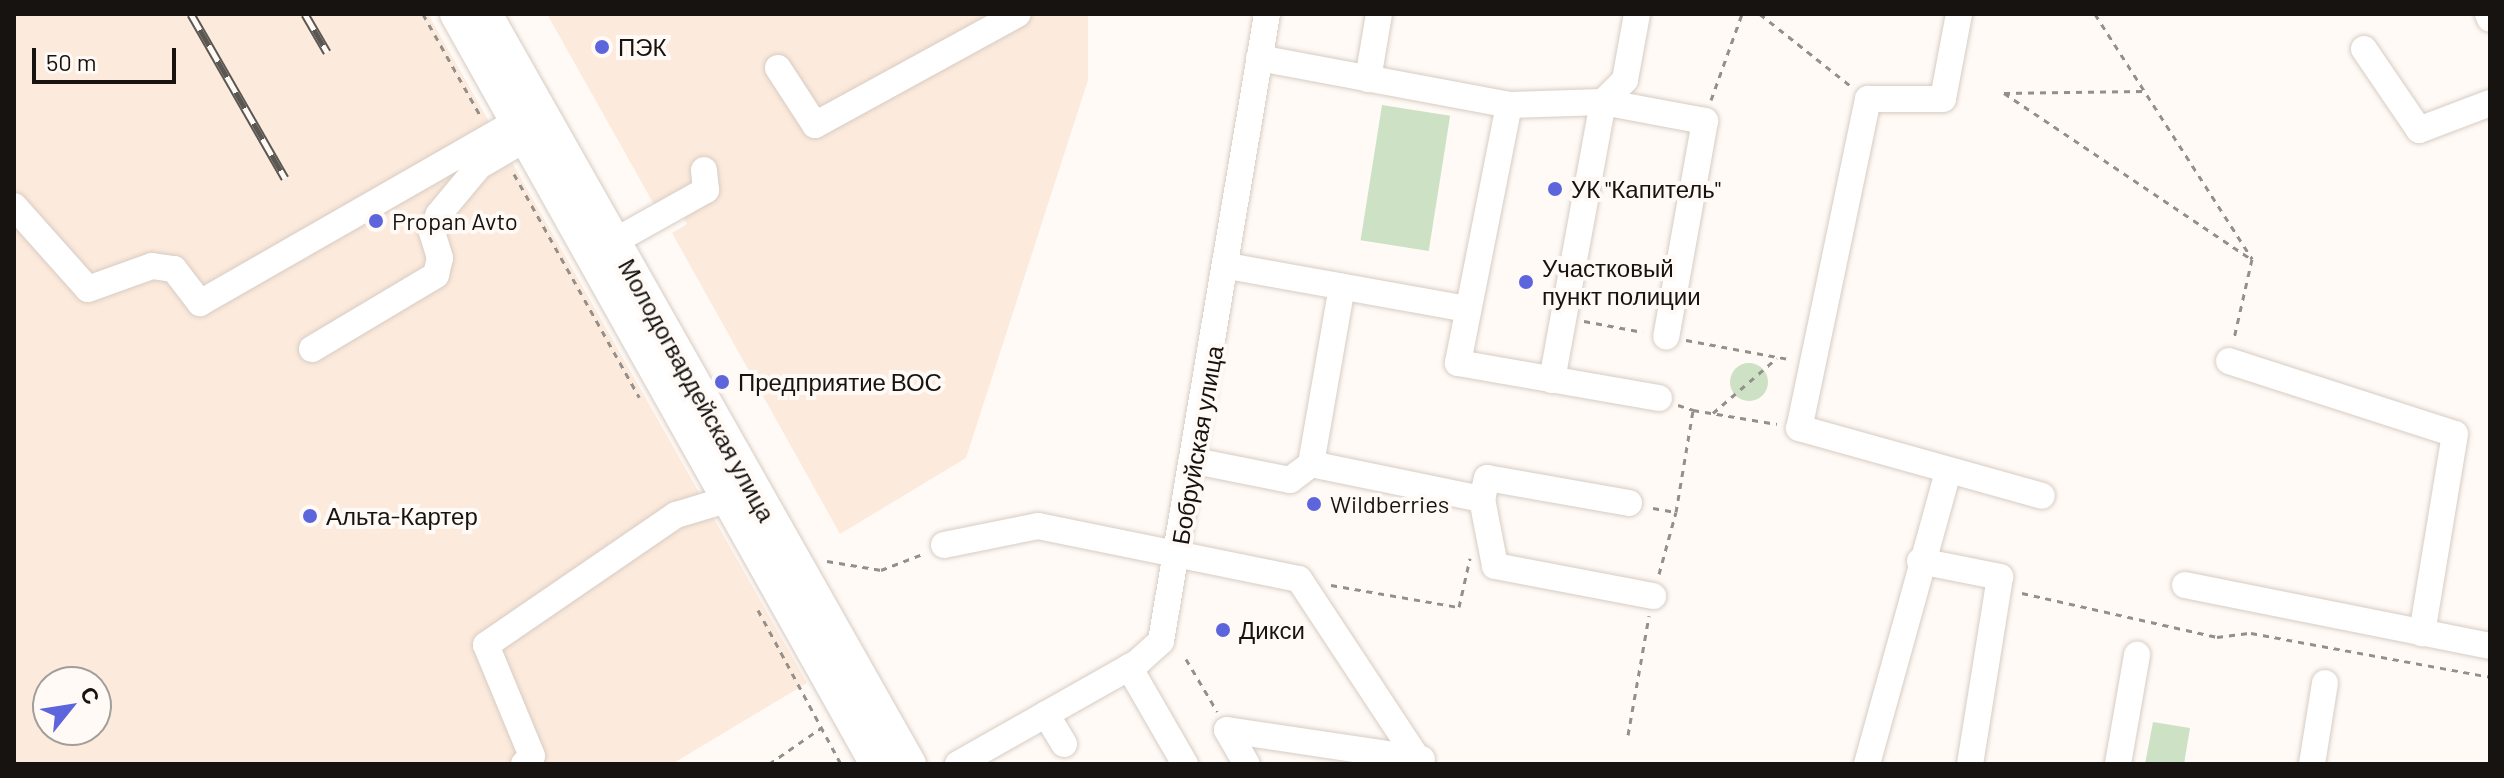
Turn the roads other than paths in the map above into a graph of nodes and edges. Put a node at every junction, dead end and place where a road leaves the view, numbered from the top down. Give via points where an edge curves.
1 (456, 14) edge
2 (486, 14) edge
3 (1018, 14) edge
4 (1267, 14) edge
5 (1379, 14) edge
6 (1637, 14) edge
7 (1959, 14) edge
8 (2364, 49) dead end
9 (1259, 58) junction
10 (778, 68) dead end
11 (1368, 79) junction
12 (1603, 102) junction
13 (2490, 103) edge
14 (1509, 105) junction
15 (511, 132) junction
16 (704, 170) dead end
17 (14, 206) edge
18 (602, 248) junction
19 (1228, 266) junction
20 (1342, 287) junction
21 (1468, 309) junction
22 (1666, 337) dead end
23 (312, 349) dead end
24 (2229, 361) road end
25 (1552, 380) junction
26 (1659, 398) dead end
27 (1195, 461) junction
28 (1311, 464) junction
29 (1948, 472) junction
30 (2042, 496) dead end
31 (1482, 499) junction
32 (726, 500) junction
33 (1629, 503) road end
34 (944, 545) road end
35 (1178, 554) junction
36 (1920, 561) junction
37 (2185, 585) dead end
38 (1653, 596) road end
39 (2422, 633) junction
40 (2490, 646) edge
41 (2137, 655) dead end
42 (1129, 667) junction
43 (2325, 683) dead end
44 (1046, 714) junction
45 (1064, 744) dead end
46 (1421, 762) edge
47 (524, 764) edge
48 (876, 764) edge
49 (910, 764) edge
50 (958, 764) edge
51 (1185, 764) edge
52 (1247, 764) edge
53 (1867, 764) edge
54 (1970, 764) edge
55 (2118, 764) edge
56 (2312, 764) edge

1 - 15 main road, Молодогвардейская улица
2 - 18 main road, Молодогвардейская улица
3 - 10 street via 815,125
4 - 9 street, Бобруйская улица
5 - 11 street
6 - 12 street via 1625,80
7 - 29 street via 1943,99 1868,99 1799,428
8 - 13 street via 2419,130
9 - 11 street
9 - 19 street, Бобруйская улица
11 - 14 street
12 - 14 street
12 - 22 street via 1705,121
12 - 25 street
14 - 21 street
15 - 17 street via 200,303 174,269 152,266 88,289
15 - 18 main road, Молодогвардейская улица
15 - 23 street via 439,214 432,232 440,258 436,275
16 - 18 street via 706,190
18 - 32 main road, Молодогвардейская улица
18 - 49 main road, Молодогвардейская улица
19 - 20 street
19 - 27 street, Бобруйская улица
20 - 21 street
20 - 28 street
21 - 25 street via 1458,363
24 - 39 street via 2455,434
25 - 26 street
27 - 28 street via 1290,480
27 - 35 street, Бобруйская улица
28 - 31 street
29 - 30 street
29 - 36 street
31 - 33 street via 1487,478
31 - 38 street via 1495,566
32 - 47 street via 676,515 486,645 532,756
32 - 48 main road, Молодогвардейская улица
34 - 35 street via 1038,526
35 - 42 street, Бобруйская улица via 1161,641
35 - 46 street via 1299,579
36 - 53 street
36 - 54 street via 2000,577
37 - 39 street
39 - 40 street
41 - 55 street
42 - 44 street, Бобруйская улица
42 - 51 street
43 - 56 street
44 - 45 street
44 - 50 street, Бобруйская улица
46 - 52 street via 1227,730

